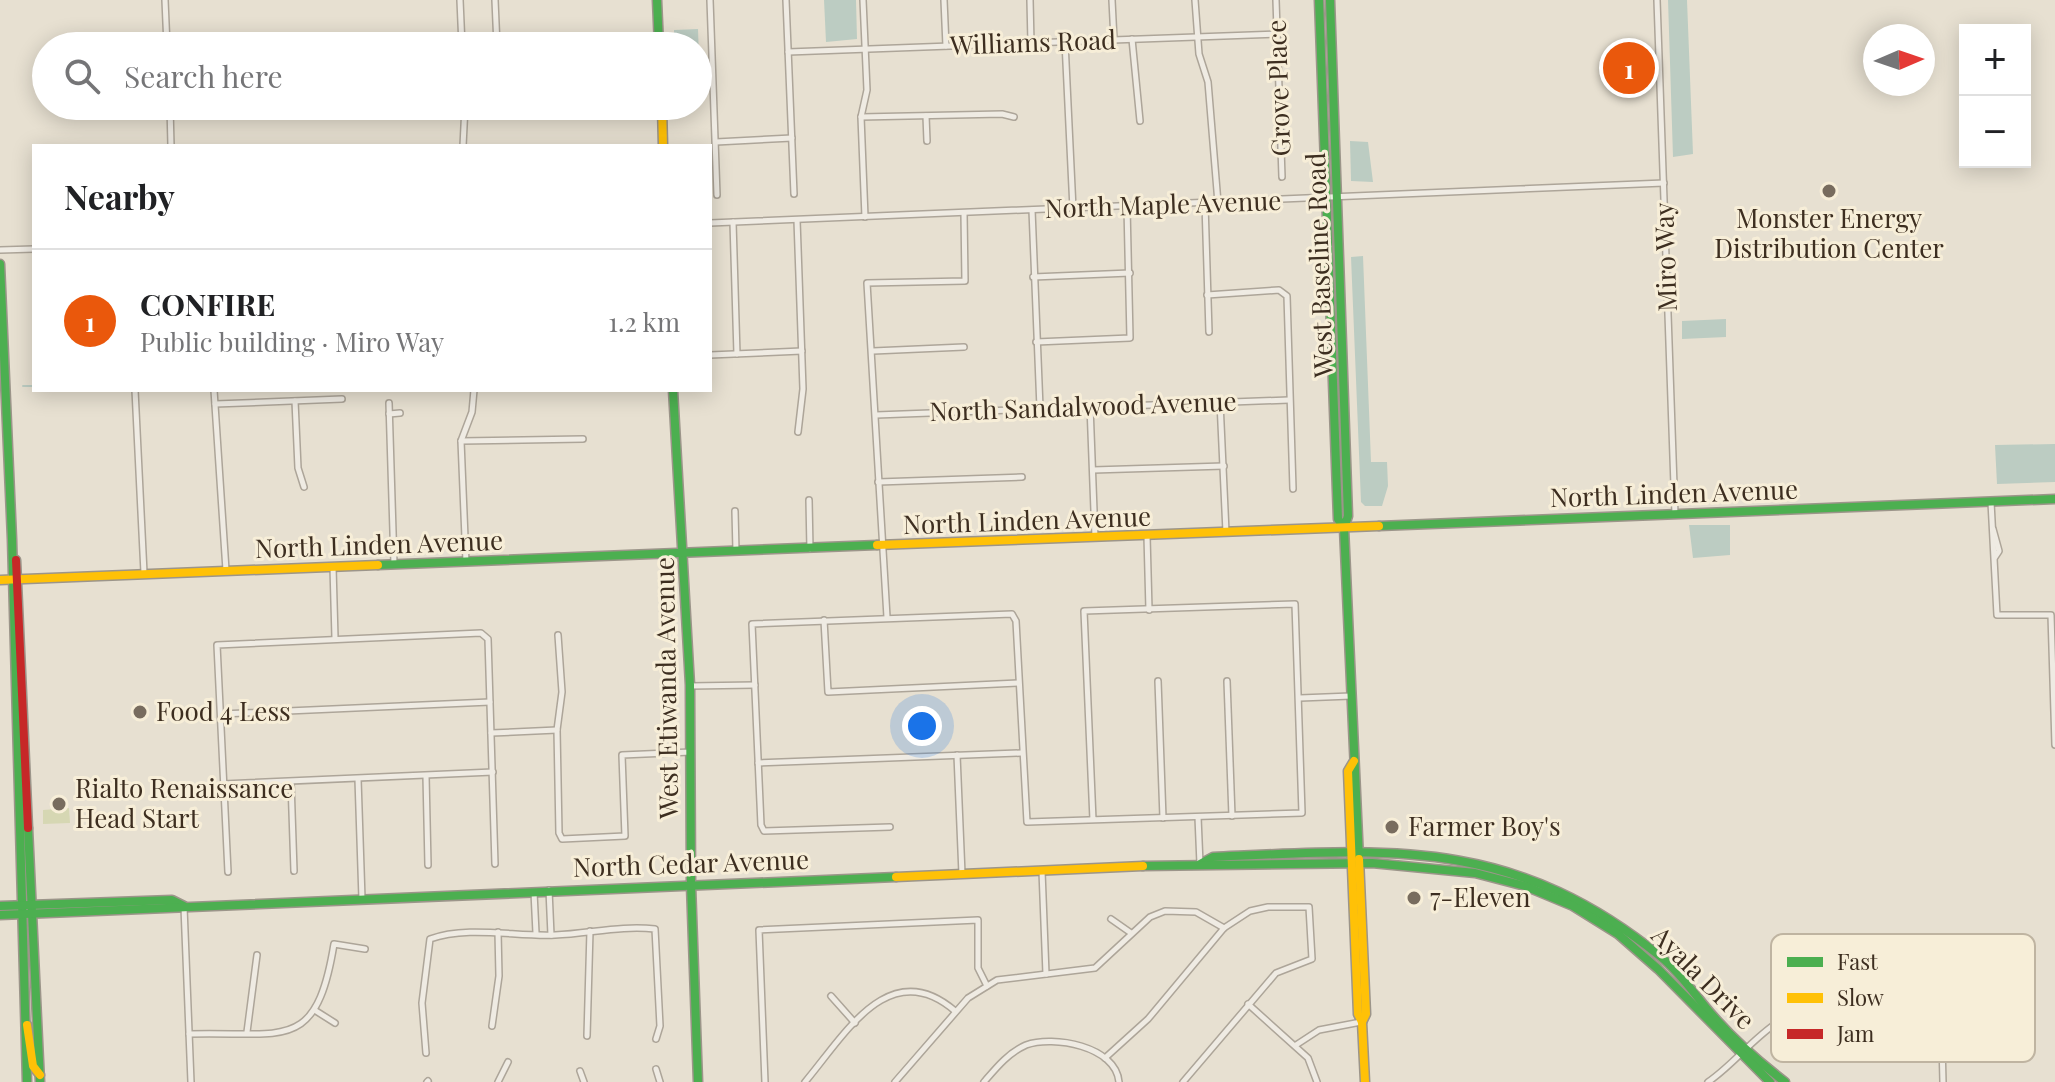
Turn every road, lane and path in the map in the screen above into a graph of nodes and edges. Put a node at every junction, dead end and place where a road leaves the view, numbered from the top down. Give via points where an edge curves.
1 (165, 0) edge
2 (460, 0) edge
3 (495, 0) edge
4 (657, 0) edge
5 (710, 0) edge
6 (786, 0) edge
7 (863, 0) edge
8 (944, 0) edge
9 (1030, 0) edge
10 (1112, 0) edge
11 (1195, 0) edge
12 (1276, 0) edge
13 (1319, 0) edge
14 (1330, 0) edge
15 (1657, 0) edge
16 (166, 32) edge
17 (461, 32) edge
18 (496, 32) edge
19 (658, 32) edge
20 (710, 32) edge
21 (1277, 34) junction
22 (1198, 36) junction
23 (1132, 39) junction
24 (1114, 40) junction
25 (1065, 42) junction
26 (1031, 43) junction
27 (946, 46) junction
28 (865, 49) junction
29 (788, 52) junction
30 (712, 103) edge
31 (926, 116) junction
32 (861, 117) junction
33 (1014, 117) dead end
34 (170, 120) edge
35 (465, 120) edge
36 (662, 120) edge
37 (1140, 121) dead end
38 (792, 138) junction
39 (927, 141) dead end
40 (716, 142) junction
41 (171, 144) edge
42 (464, 144) edge
43 (663, 144) edge
44 (1282, 177) dead end
45 (1664, 183) junction
46 (794, 194) dead end
47 (717, 195) dead end
48 (1337, 197) junction
49 (1326, 198) junction
50 (1218, 203) junction
51 (1205, 204) junction
52 (1127, 207) junction
53 (1073, 209) junction
54 (1032, 210) junction
55 (964, 213) junction
56 (865, 217) junction
57 (797, 220) junction
58 (733, 222) junction
59 (712, 223) edge
60 (32, 249) edge
61 (0, 250) edge
62 (0, 264) edge
63 (1130, 273) junction
64 (1033, 277) junction
65 (1207, 295) junction
66 (1209, 332) dead end
67 (1036, 342) junction
68 (964, 347) dead end
69 (802, 351) junction
70 (873, 351) junction
71 (737, 354) junction
72 (712, 355) edge
73 (135, 392) edge
74 (214, 392) edge
75 (474, 392) edge
76 (673, 392) edge
77 (342, 399) dead end
78 (1289, 400) junction
79 (295, 401) junction
80 (1220, 402) junction
81 (389, 403) dead end
82 (215, 404) junction
83 (1090, 406) junction
84 (1040, 408) junction
85 (400, 413) dead end
86 (389, 414) junction
87 (876, 415) junction
88 (798, 432) dead end
89 (583, 439) dead end
90 (461, 441) junction
91 (1224, 466) junction
92 (1093, 470) junction
93 (1022, 477) dead end
94 (878, 482) junction
95 (304, 487) dead end
96 (1293, 489) dead end
97 (2055, 499) edge
98 (809, 500) dead end
99 (1991, 502) junction
100 (735, 511) dead end
101 (1675, 514) junction
102 (1344, 528) junction
103 (1227, 533) junction
104 (1147, 536) junction
105 (1095, 538) junction
106 (885, 547) junction
107 (810, 550) junction
108 (736, 552) junction
109 (685, 554) junction
110 (466, 562) junction
111 (394, 564) junction
112 (333, 567) junction
113 (226, 570) junction
114 (144, 573) junction
115 (0, 580) edge
116 (15, 580) junction
117 (1149, 610) junction
118 (887, 617) junction
119 (823, 620) junction
120 (558, 635) dead end
121 (335, 638) junction
122 (1158, 681) dead end
123 (1227, 681) dead end
124 (1018, 683) junction
125 (755, 685) junction
126 (690, 686) junction
127 (1351, 696) junction
128 (1300, 698) junction
129 (490, 702) junction
130 (221, 714) junction
131 (2055, 723) edge
132 (557, 730) junction
133 (491, 733) junction
134 (2055, 745) edge
135 (692, 752) junction
136 (1021, 753) junction
137 (957, 755) junction
138 (758, 763) junction
139 (493, 772) junction
140 (426, 776) junction
141 (358, 779) junction
142 (291, 782) junction
143 (223, 784) junction
144 (1232, 816) junction
145 (1198, 817) junction
146 (1163, 818) junction
147 (1093, 820) junction
148 (890, 827) dead end
149 (1355, 851) junction
150 (1356, 863) junction
151 (495, 864) dead end
152 (1200, 864) junction
153 (428, 865) dead end
154 (1042, 870) junction
155 (294, 871) dead end
156 (228, 872) dead end
157 (962, 874) junction
158 (691, 885) junction
159 (549, 890) junction
160 (534, 891) junction
161 (362, 899) junction
162 (154, 901) junction
163 (0, 906) edge
164 (184, 906) junction
165 (34, 909) junction
166 (21, 910) junction
167 (122, 910) junction
168 (0, 915) edge
169 (1111, 919) dead end
170 (1224, 928) junction
171 (590, 931) junction
172 (498, 932) junction
173 (536, 933) junction
174 (1131, 933) junction
175 (551, 935) junction
176 (365, 949) dead end
177 (257, 955) dead end
178 (1046, 974) junction
179 (987, 986) junction
180 (831, 996) dead end
181 (1248, 1004) junction
182 (316, 1011) junction
183 (955, 1011) junction
184 (25, 1021) junction
185 (1362, 1022) junction
186 (335, 1023) dead end
187 (855, 1023) junction
188 (492, 1026) dead end
189 (1771, 1029) edge
190 (247, 1032) junction
191 (189, 1034) junction
192 (587, 1036) dead end
193 (656, 1039) dead end
194 (1296, 1045) junction
195 (1743, 1052) junction
196 (426, 1053) dead end
197 (1105, 1058) junction
198 (508, 1062) dead end
199 (1942, 1062) edge
200 (656, 1069) dead end
201 (580, 1071) dead end
202 (40, 1078) edge
203 (27, 1082) edge
204 (191, 1082) edge
205 (498, 1082) edge
206 (584, 1082) edge
207 (660, 1082) edge
208 (698, 1082) edge
209 (765, 1082) edge
210 (805, 1082) edge
211 (895, 1082) edge
212 (984, 1082) edge
213 (1119, 1082) edge
214 (1183, 1082) edge
215 (1317, 1082) edge
216 (1365, 1082) edge
217 (1708, 1082) edge
218 (1770, 1082) edge
219 (1785, 1082) edge
220 (1943, 1082) edge

1 - 16 street
2 - 17 street
3 - 18 street
4 - 19 main road
5 - 20 street
6 - 29 street
7 - 28 street
8 - 27 street
9 - 26 street
10 - 24 street
11 - 22 street
12 - 21 street, Grove Place
13 - 49 main road, West Baseline Road
14 - 48 main road, West Baseline Road
15 - 45 street, Miro Way
21 - 22 street, Williams Road
21 - 44 street, Grove Place
22 - 23 street, Williams Road
22 - 50 street via 1208,82
23 - 24 street, Williams Road
23 - 37 street
24 - 25 street, Williams Road
25 - 26 street, Williams Road
25 - 53 street
26 - 27 street, Williams Road
27 - 28 street, Williams Road
28 - 29 street, Williams Road
28 - 32 street via 867,90
29 - 38 street
30 - 40 street
31 - 32 street
31 - 33 street
31 - 39 street
32 - 56 street
34 - 41 street
35 - 42 street
36 - 43 main road
38 - 40 street
38 - 46 street
40 - 47 street
45 - 48 street, North Maple Avenue
45 - 101 street, Miro Way
48 - 49 street, North Maple Avenue
48 - 102 main road, West Baseline Road via 1348,516
49 - 50 street, North Maple Avenue
49 - 102 main road, West Baseline Road via 1338,519
50 - 51 street, North Maple Avenue
51 - 52 street, North Maple Avenue
51 - 65 street
52 - 53 street, North Maple Avenue
52 - 63 street
53 - 54 street, North Maple Avenue
54 - 55 street, North Maple Avenue
54 - 64 street
55 - 56 street, North Maple Avenue
55 - 70 street via 965,281 867,283
56 - 57 street, North Maple Avenue
57 - 58 street, North Maple Avenue
57 - 69 street
58 - 59 street, North Maple Avenue
58 - 71 street
60 - 61 street
62 - 116 main road
63 - 64 street
63 - 67 street via 1130,338
64 - 67 street
65 - 66 street
65 - 78 street via 1285,293
67 - 84 street
68 - 70 street
69 - 71 street
69 - 88 street
70 - 87 street
71 - 72 street
73 - 114 street
74 - 82 street
75 - 90 street
76 - 109 main road, West Etiwanda Avenue via 677,500
77 - 79 street
78 - 80 street, North Sandalwood Avenue
78 - 96 street
79 - 82 street
79 - 95 street
80 - 83 street, North Sandalwood Avenue
80 - 91 street
81 - 86 street
82 - 113 street
83 - 84 street, North Sandalwood Avenue
83 - 92 street
84 - 87 street, North Sandalwood Avenue
85 - 86 street
86 - 111 street
87 - 94 street
89 - 90 street
90 - 110 street
91 - 92 street
91 - 103 street
92 - 105 street
93 - 94 street
94 - 106 street
97 - 99 main road, North Linden Avenue
98 - 107 street
99 - 101 main road, North Linden Avenue
99 - 131 street via 1997,615 2051,615
100 - 108 street
101 - 102 main road, North Linden Avenue
102 - 103 main road, North Linden Avenue
102 - 127 main road, West Baseline Road
103 - 104 main road, North Linden Avenue
104 - 105 main road, North Linden Avenue
104 - 117 street
105 - 106 main road, North Linden Avenue
106 - 107 main road, North Linden Avenue
106 - 118 street
107 - 108 main road, North Linden Avenue
108 - 109 main road, North Linden Avenue
109 - 110 main road, North Linden Avenue
109 - 126 main road, West Etiwanda Avenue
110 - 111 main road, North Linden Avenue
111 - 112 main road, North Linden Avenue
112 - 113 main road, North Linden Avenue
112 - 121 street
113 - 114 main road, North Linden Avenue
114 - 116 main road, North Linden Avenue
115 - 116 main road, North Linden Avenue
116 - 165 main road
116 - 166 main road
117 - 128 street via 1295,604
117 - 147 street via 1084,611
118 - 119 street
118 - 124 street via 1012,614
119 - 124 street via 828,692
119 - 125 street via 752,624
120 - 132 street via 562,692
121 - 129 street via 485,634
121 - 130 street via 217,645
122 - 146 street
123 - 144 street
124 - 136 street
125 - 126 street
125 - 138 street
126 - 135 main road, West Etiwanda Avenue
127 - 128 street
127 - 149 main road, West Baseline Road via 1357,771
128 - 144 street via 1302,813
129 - 130 street
129 - 133 street
130 - 143 street
131 - 134 street
132 - 133 street
132 - 135 street via 562,839 625,836 622,755
133 - 139 street
135 - 158 main road, West Etiwanda Avenue
136 - 137 street
136 - 147 street via 1027,822
137 - 138 street
137 - 157 street
138 - 148 street via 764,831
139 - 140 street
139 - 151 street
140 - 141 street
140 - 153 street
141 - 142 street
141 - 161 street
142 - 143 street
142 - 155 street
143 - 156 street
144 - 145 street
145 - 146 street
145 - 152 street
146 - 147 street
149 - 150 main road, West Baseline Road
149 - 152 main road, North Cedar Avenue via 1213,857
149 - 195 main road, Ayala Drive via 1470,858 1582,901 1663,958
150 - 152 main road, North Cedar Avenue via 1214,868
150 - 185 main road, West Baseline Road via 1366,1014
150 - 195 main road, Ayala Drive via 1482,873 1576,908 1655,965
152 - 154 main road, North Cedar Avenue
154 - 157 main road, North Cedar Avenue
154 - 178 street
157 - 158 main road, North Cedar Avenue
158 - 159 main road, North Cedar Avenue
158 - 208 main road, West Etiwanda Avenue
159 - 160 main road, North Cedar Avenue
159 - 175 street
160 - 161 main road, North Cedar Avenue
160 - 173 street
161 - 164 main road, North Cedar Avenue
162 - 164 main road, North Cedar Avenue
162 - 165 main road, North Cedar Avenue
162 - 167 main road via 124,905
163 - 166 main road, North Cedar Avenue
164 - 167 main road, North Cedar Avenue
164 - 191 street
165 - 166 main road, North Cedar Avenue
165 - 167 main road, North Cedar Avenue
165 - 202 main road
166 - 168 main road, North Cedar Avenue
166 - 184 main road
169 - 174 street
170 - 174 street via 1182,910 1150,917
170 - 181 street via 1260,908 1309,907 1312,959 1276,973
170 - 197 street via 1148,1019
171 - 175 street
171 - 192 street
171 - 193 street via 655,929 660,1026
172 - 173 street
172 - 188 street
172 - 196 street via 430,939 422,1003
173 - 175 street
174 - 178 street via 1095,968
176 - 182 street via 334,944 327,989
177 - 190 street
178 - 179 street via 1008,977
179 - 183 street
179 - 209 street via 978,968 978,920 759,930
180 - 187 street
181 - 194 street
181 - 214 street
182 - 186 street
182 - 190 street via 303,1025 285,1032
183 - 187 street via 934,995 903,991 874,1003
183 - 211 street
184 - 202 main road
184 - 203 main road
185 - 194 street via 1319,1030
185 - 216 main road, West Baseline Road
187 - 210 street
189 - 195 street
190 - 191 street
191 - 204 street
194 - 215 street via 1308,1058
195 - 217 street
195 - 218 main road, Ayala Drive
195 - 219 main road, Ayala Drive
197 - 212 street via 1082,1044 1028,1044 1005,1058
197 - 213 street
198 - 205 street
199 - 220 street
200 - 207 street
201 - 206 street

